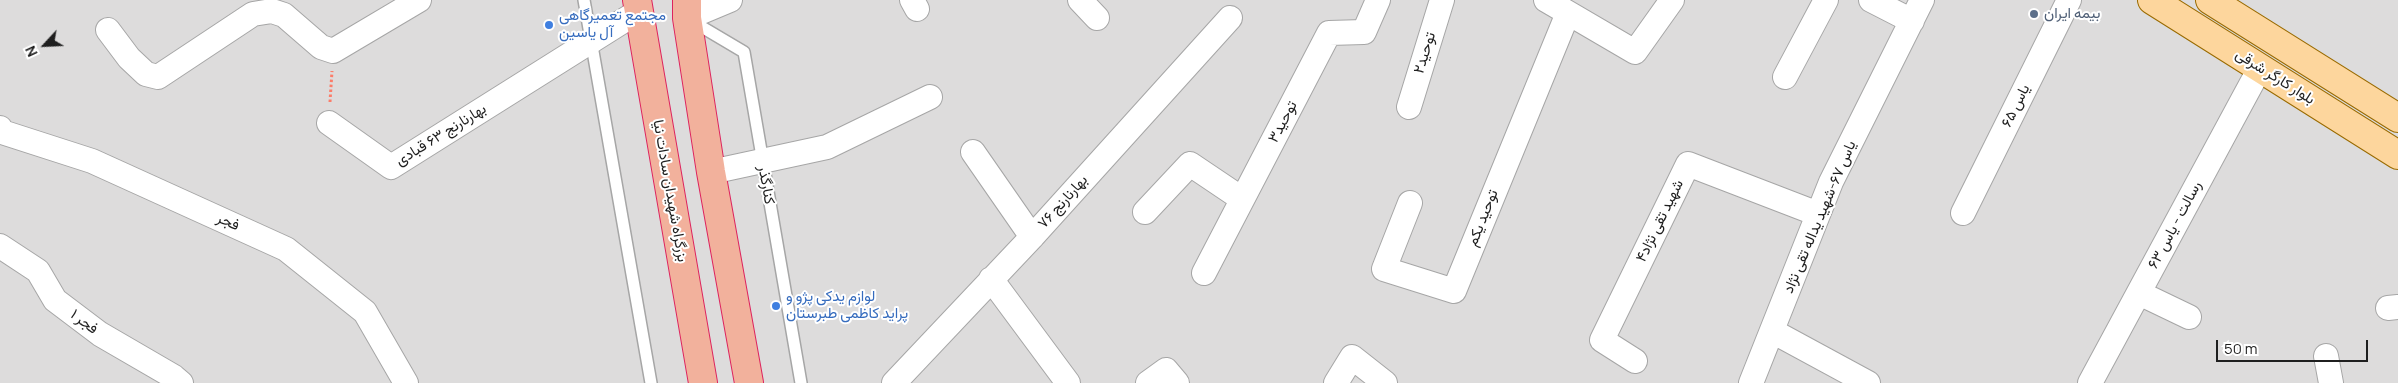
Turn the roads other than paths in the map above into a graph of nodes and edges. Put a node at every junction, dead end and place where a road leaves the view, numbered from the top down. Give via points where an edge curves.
1 (419, 0) edge
2 (584, 0) edge
3 (730, 0) edge
4 (1080, 0) edge
5 (1378, 0) edge
6 (1442, 0) edge
7 (1546, 0) edge
8 (1672, 0) edge
9 (1826, 0) edge
10 (1870, 0) edge
11 (2069, 0) edge
12 (2152, 0) edge
13 (2210, 0) edge
14 (394, 6) edge
15 (638, 6) edge
16 (686, 6) edge
17 (1917, 10) edge
18 (1568, 13) junction
19 (1096, 18) dead end
20 (1230, 18) dead end
21 (108, 30) dead end
22 (592, 40) junction
23 (2260, 68) junction
24 (1785, 77) dead end
25 (930, 98) dead end
26 (1409, 106) dead end
27 (2398, 118) edge
28 (329, 123) road end
29 (0, 128) edge
30 (973, 152) dead end
31 (2398, 155) edge
32 (762, 161) junction
33 (711, 172) junction
34 (1242, 199) junction
35 (1410, 203) dead end
36 (1145, 212) dead end
37 (1963, 213) dead end
38 (1818, 214) junction
39 (1032, 237) junction
40 (0, 246) edge
41 (1204, 273) dead end
42 (991, 279) junction
43 (2139, 293) junction
44 (2189, 317) dead end
45 (1772, 331) junction
46 (2326, 356) dead end
47 (1636, 361) dead end
48 (181, 383) edge
49 (406, 383) edge
50 (651, 383) edge
51 (703, 383) edge
52 (748, 383) edge
53 (801, 383) edge
54 (894, 383) edge
55 (1068, 383) edge
56 (1148, 383) edge
57 (1177, 383) edge
58 (1336, 383) edge
59 (1385, 383) edge
60 (1751, 383) edge
61 (1868, 383) edge
62 (2090, 383) edge
63 (2331, 383) edge

1 - 14 street
2 - 22 lane
3 - 16 street
4 - 19 street
5 - 34 street, توحید۳ via 1364,32 1329,33
6 - 26 street, توحید۲
7 - 18 street
8 - 18 street via 1636,52
9 - 24 street
10 - 17 street
11 - 37 street, یاس ۶۵
12 - 23 main road, بلوار کارگر شرقی
13 - 27 main road, بلوار کارگر شرقی
14 - 21 street via 333,51 321,47 284,15 272,11 253,14 158,76 146,74
15 - 22 street
15 - 51 highway, بزرگراه شهیدان سادات نیا
16 - 32 lane, کنارگذر via 744,52
16 - 33 highway
17 - 38 street, یاس ۶۷-شهید یداله تقی نژاد
18 - 35 street, توحید یکم via 1454,291 1384,269
20 - 39 street, بهارنارنج ۷۶
22 - 28 street, بهارنارنج ۶۳ قبادی via 390,167
22 - 50 lane
23 - 31 main road, بلوار کارگر شرقی
23 - 43 street, رسالت - یاس ۶۳
25 - 32 street via 827,146
29 - 49 street, فجر via 2,132 92,161 286,249 365,312
30 - 39 street
32 - 33 street
32 - 53 lane, کنارگذر
33 - 52 highway
34 - 36 street via 1190,164
34 - 41 street, توحید۳
38 - 45 street, یاس ۶۷-شهید یداله تقی نژاد
38 - 47 street, شهید تقی نژاد۴ via 1688,164 1602,340
39 - 42 street, بهارنارنج ۷۶
40 - 48 street, فجر ۱ via 38,271 55,300 100,334
42 - 54 street, بهارنارنج ۷۶
42 - 55 street
43 - 44 street
43 - 62 street, رسالت - یاس ۶۳
45 - 60 street, یاس ۶۷-شهید یداله تقی نژاد
45 - 61 street
46 - 63 street
56 - 57 street via 1166,370
58 - 59 street via 1352,357

